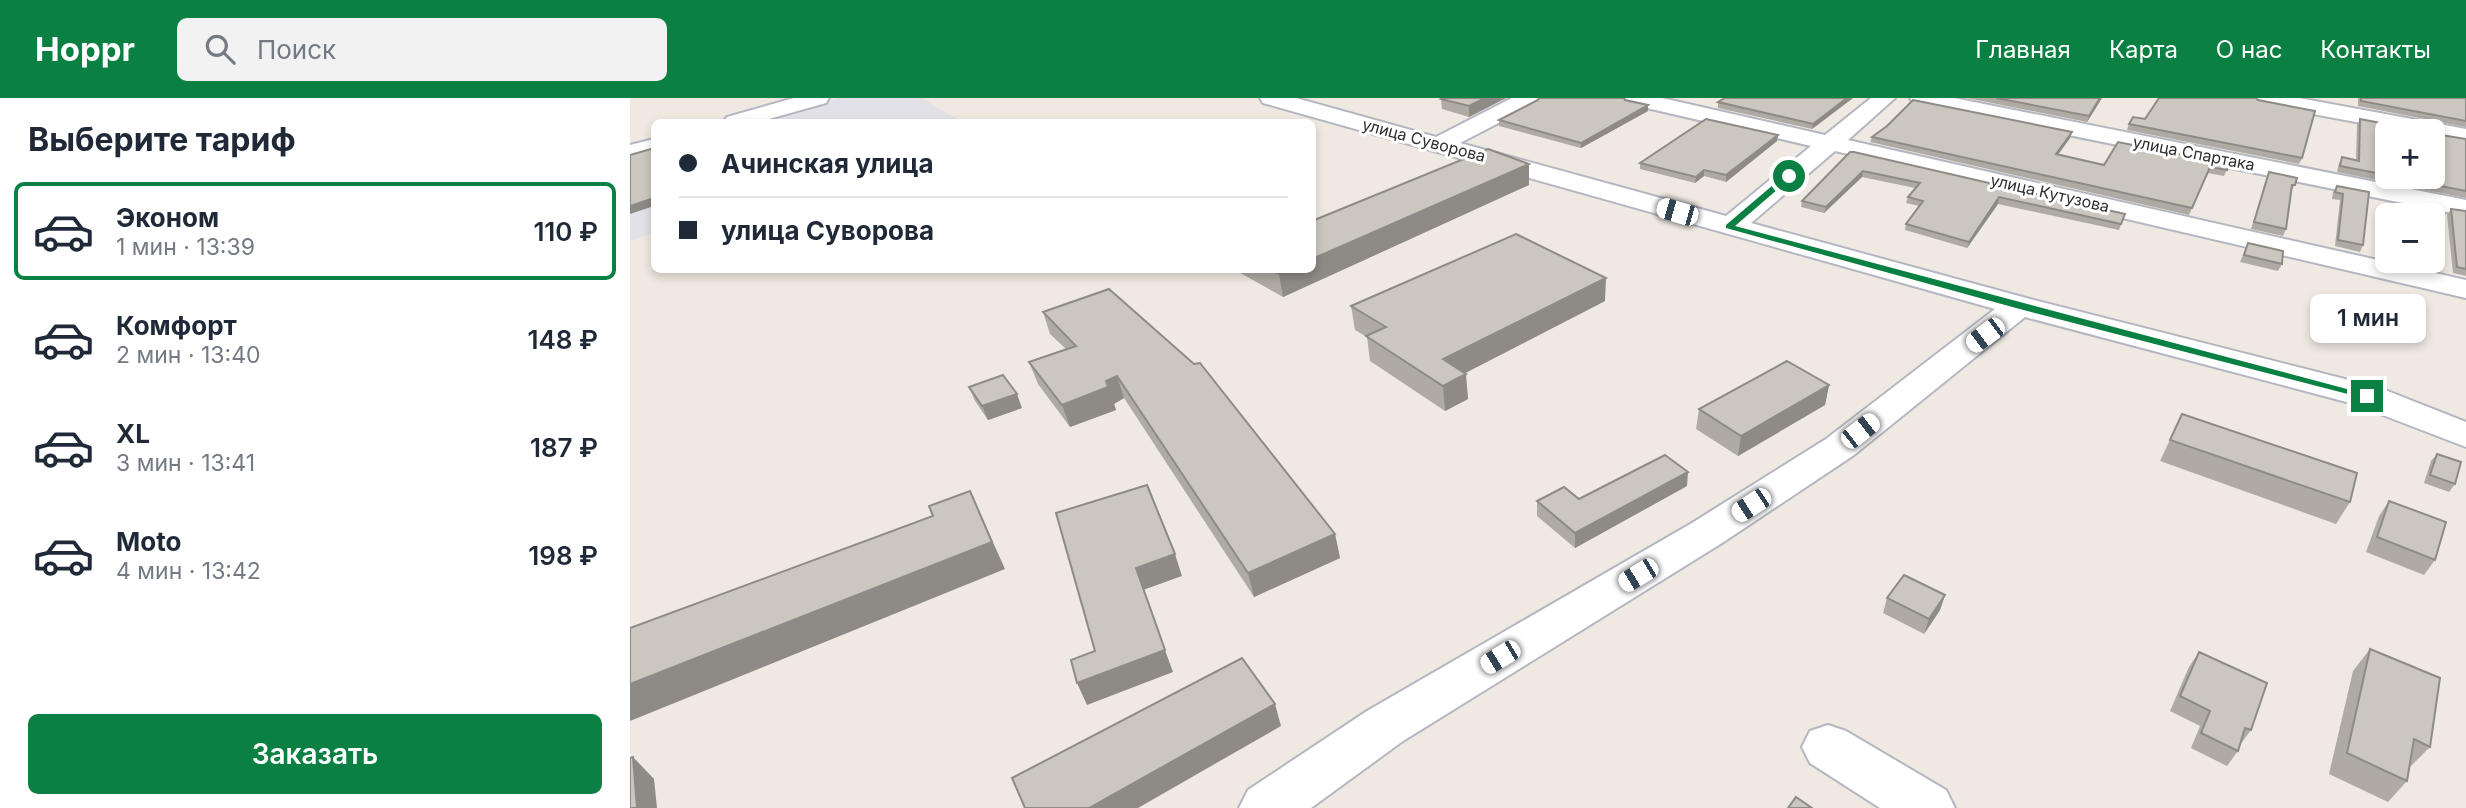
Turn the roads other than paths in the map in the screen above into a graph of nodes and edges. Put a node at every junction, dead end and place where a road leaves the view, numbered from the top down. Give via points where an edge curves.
1 (818, 98) edge
2 (1271, 98) edge
3 (1529, 98) edge
4 (1633, 98) edge
5 (1884, 98) edge
6 (1921, 98) edge
7 (2264, 98) edge
8 (745, 119) edge
9 (2466, 136) edge
10 (1829, 142) junction
11 (1440, 144) junction
12 (651, 147) edge
13 (630, 153) edge
14 (2466, 208) edge
15 (1729, 226) junction
16 (2466, 289) edge
17 (2019, 306) junction
18 (2466, 435) edge
19 (1828, 747) dead end
20 (1898, 801) edge
21 (1267, 808) edge

1 - 8 street
2 - 11 street, улица Суворова
3 - 11 street
4 - 10 street, улица Кутузова
5 - 10 street
6 - 14 street, улица Спартака
7 - 9 street
10 - 15 street
10 - 16 street, улица Кутузова
11 - 15 street, улица Суворова
12 - 13 street
15 - 17 street, улица Суворова
17 - 18 street, улица Суворова via 2367,396
17 - 21 street via 1840,447 1707,533 1385,726
19 - 20 street

